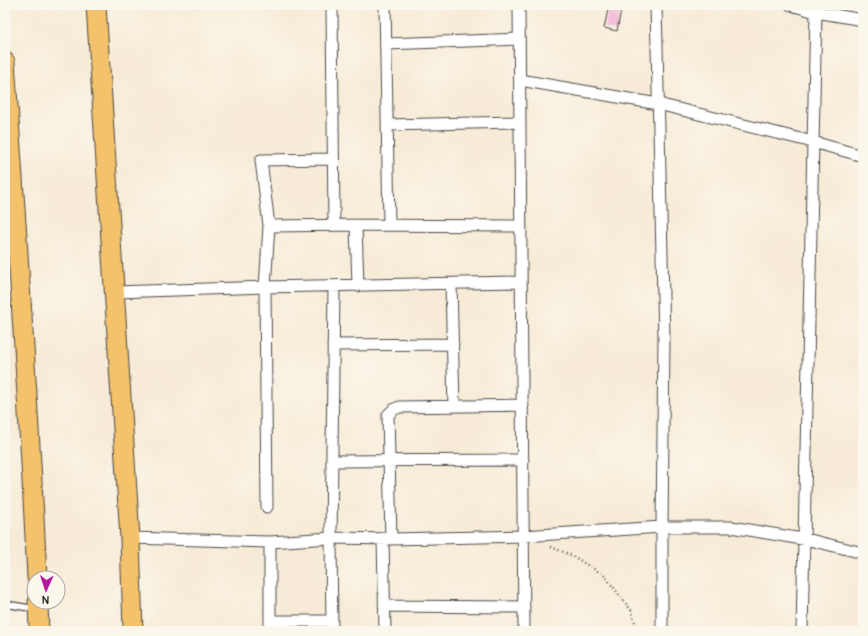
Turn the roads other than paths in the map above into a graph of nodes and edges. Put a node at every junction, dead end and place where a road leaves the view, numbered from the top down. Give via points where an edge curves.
1 (96, 5) edge
2 (332, 5) edge
3 (385, 5) edge
4 (519, 5) edge
5 (656, 5) edge
6 (791, 5) edge
7 (816, 12) junction
8 (863, 20) edge
9 (520, 39) junction
10 (386, 44) junction
11 (5, 62) edge
12 (520, 80) junction
13 (658, 104) junction
14 (520, 122) junction
15 (388, 125) junction
16 (813, 142) junction
17 (863, 156) edge
18 (333, 159) junction
19 (334, 225) junction
20 (356, 225) junction
21 (389, 225) junction
22 (268, 226) junction
23 (521, 226) junction
24 (521, 282) junction
25 (451, 284) junction
26 (334, 286) junction
27 (358, 286) junction
28 (265, 287) junction
29 (114, 292) junction
30 (453, 344) junction
31 (333, 345) junction
32 (522, 405) junction
33 (454, 406) junction
34 (389, 460) junction
35 (523, 460) junction
36 (332, 461) junction
37 (267, 507) dead end
38 (662, 527) junction
39 (523, 536) junction
40 (130, 538) junction
41 (330, 538) junction
42 (387, 538) junction
43 (804, 539) junction
44 (270, 542) junction
45 (863, 553) edge
46 (37, 570) edge
47 (5, 604) edge
48 (26, 605) edge
49 (384, 606) junction
50 (524, 607) junction
51 (38, 610) edge
52 (270, 626) edge
53 (332, 626) edge
54 (40, 631) edge
55 (133, 631) edge
56 (385, 631) edge
57 (524, 631) edge
58 (662, 631) edge
59 (802, 631) edge

1 - 29 highway
2 - 18 street
3 - 10 street
4 - 9 street
5 - 13 street
6 - 7 street
7 - 8 street
7 - 16 street
9 - 10 street
9 - 12 street
10 - 15 street
11 - 46 highway
12 - 13 street
12 - 14 street
13 - 16 street
13 - 38 street via 664,338
14 - 15 street
14 - 23 street
15 - 21 street
16 - 17 street
16 - 43 street
18 - 19 street
18 - 22 street via 261,160
19 - 20 street
19 - 22 street
20 - 21 street
20 - 27 street
21 - 23 street
22 - 28 street
23 - 24 street
24 - 25 street
24 - 32 street
25 - 27 street
25 - 30 street
26 - 27 street
26 - 28 street
26 - 31 street
28 - 29 street
28 - 37 street
29 - 40 highway
30 - 31 street
30 - 33 street
31 - 36 street
32 - 33 street
32 - 35 street
33 - 34 street via 399,407 388,414
34 - 35 street
34 - 36 street
34 - 42 street
35 - 39 street
36 - 41 street
38 - 39 street
38 - 43 street via 731,527
38 - 58 street
39 - 42 street
39 - 50 street
40 - 44 street
40 - 55 highway
41 - 42 street
41 - 44 street
41 - 53 street
42 - 49 street
43 - 45 street
43 - 59 street
44 - 52 street
47 - 48 lane
49 - 50 street
49 - 56 street
50 - 57 street
51 - 54 highway
52 - 53 street

